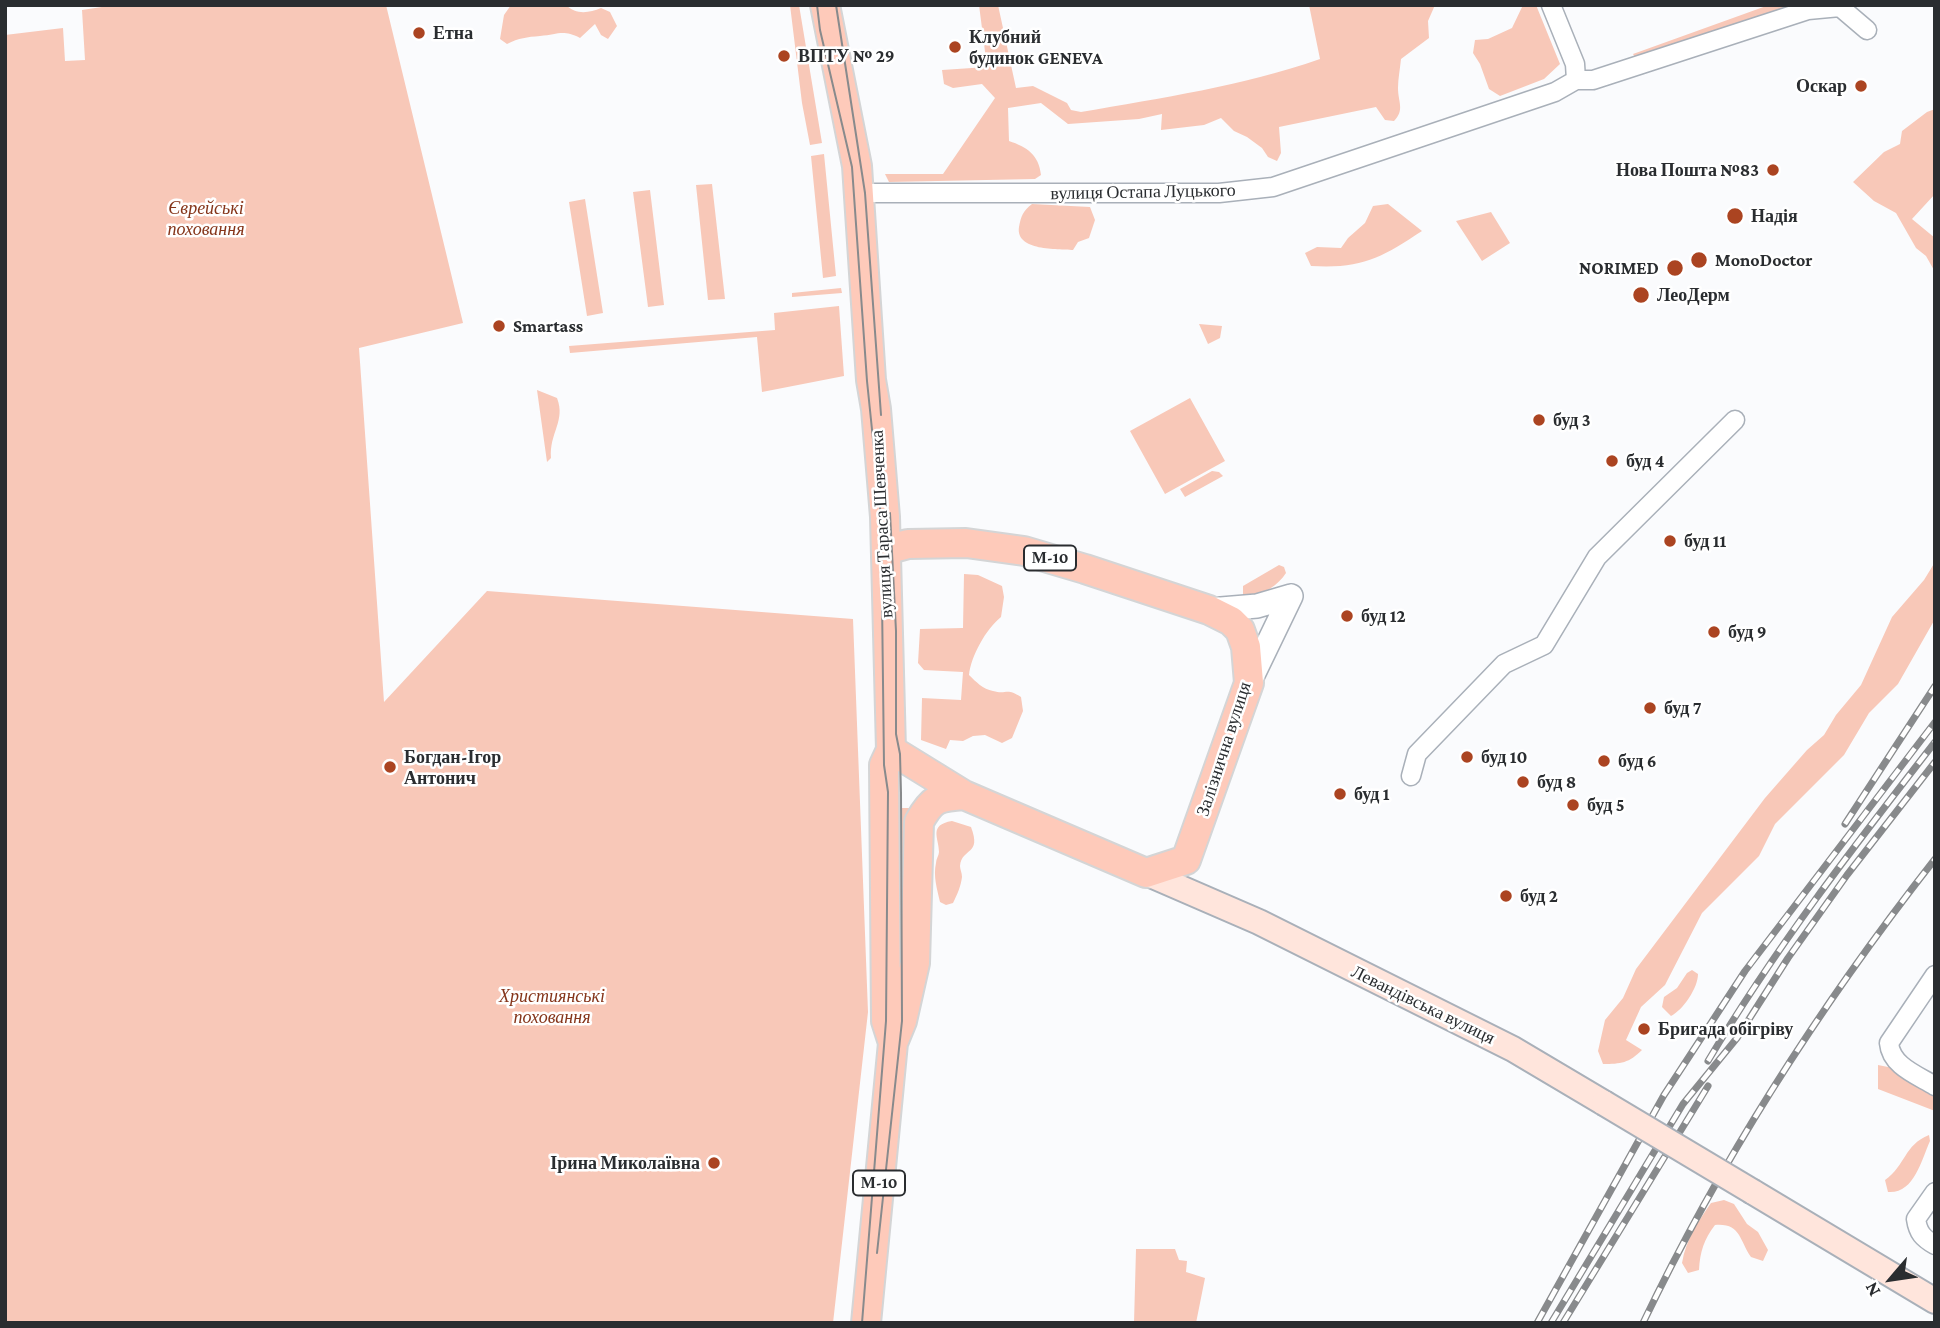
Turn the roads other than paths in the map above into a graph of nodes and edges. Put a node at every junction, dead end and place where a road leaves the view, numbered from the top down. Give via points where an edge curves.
1 (825, 5) edge
2 (1551, 5) edge
3 (1867, 30) dead end
4 (1576, 80) junction
5 (860, 193) junction
6 (1735, 420) dead end
7 (886, 550) junction
8 (1209, 610) junction
9 (1249, 683) junction
10 (891, 750) junction
11 (1411, 776) dead end
12 (964, 795) junction
13 (1186, 860) junction
14 (1146, 873) junction
15 (1212, 901) junction
16 (1935, 975) edge
17 (893, 1043) junction
18 (1935, 1086) edge
19 (1935, 1192) edge
20 (1935, 1245) edge
21 (1935, 1301) edge
22 (866, 1323) edge

1 - 5 main road, вулиця Тараса Шевченка / М-10
2 - 4 street via 1575,64
3 - 4 street, вулиця Остапа Луцького via 1840,7 1808,10 1614,74
4 - 5 street, вулиця Остапа Луцького via 1555,92 1273,187 1219,193
5 - 7 main road, вулиця Тараса Шевченка / М-10
6 - 11 street via 1597,557 1544,645 1504,664 1417,754
7 - 8 main road, Залізнична вулиця / М-10 via 908,544 966,542 1024,551
7 - 10 main road, вулиця Тараса Шевченка / М-10
8 - 9 main road, Залізнична вулиця / М-10 via 1240,630
8 - 9 street via 1257,606 1291,596
9 - 13 main road, Залізнична вулиця / М-10
10 - 12 main road, Левандівська вулиця
10 - 17 main road, вулиця Тараса Шевченка / М-10 via 884,765 886,1021
12 - 14 main road, Левандівська вулиця
12 - 17 main road, вулиця Тараса Шевченка / М-10 via 941,797 928,806 919,822 915,963
13 - 14 main road
13 - 15 main road via 1196,884
14 - 15 main road, Левандівська вулиця
15 - 21 main road, Левандівська вулиця, bridge via 1513,1049
16 - 18 street via 1889,1043 1898,1063
17 - 22 main road, вулиця Тараса Шевченка / М-10
19 - 20 street via 1916,1219 1917,1229

